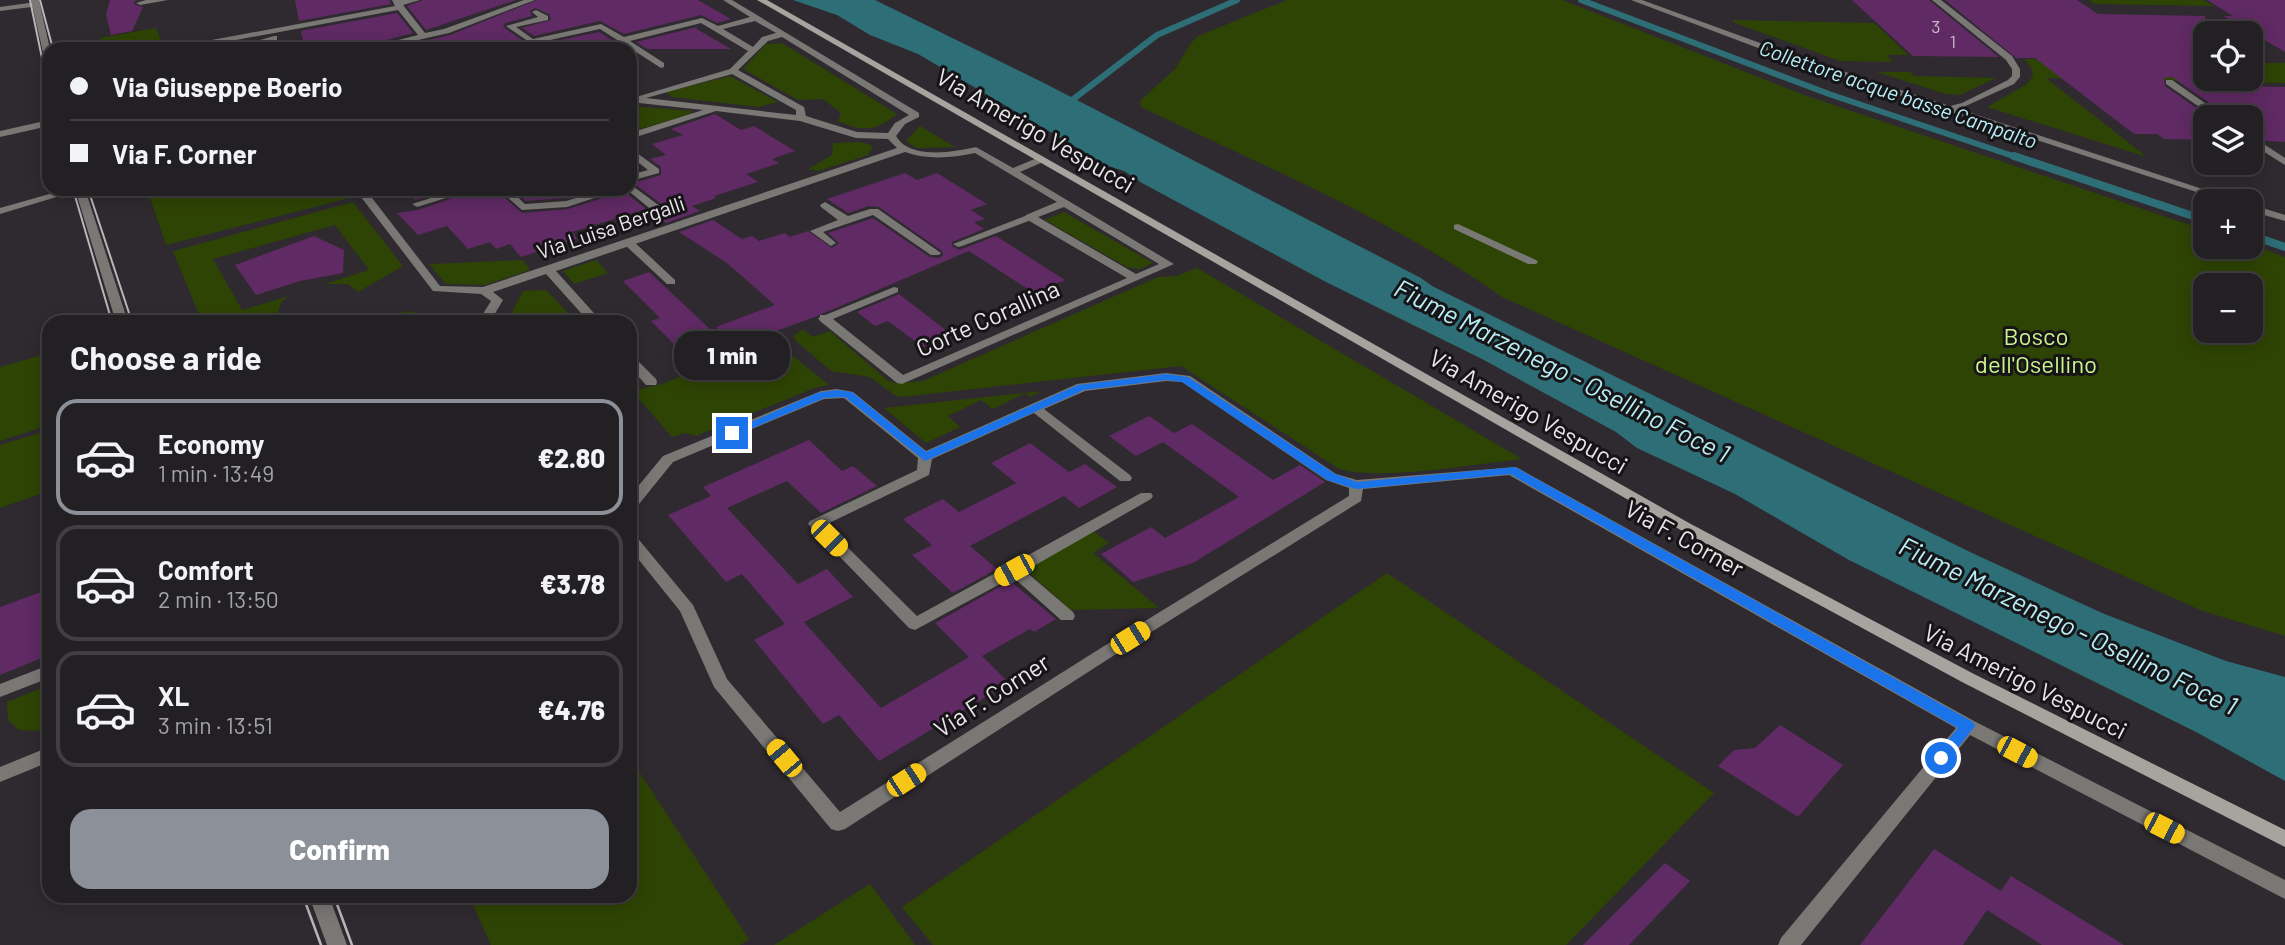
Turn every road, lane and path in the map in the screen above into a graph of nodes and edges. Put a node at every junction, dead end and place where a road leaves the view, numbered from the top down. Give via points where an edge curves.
1 (164, 0) edge
2 (416, 0) edge
3 (531, 0) edge
4 (727, 0) edge
5 (761, 0) edge
6 (1635, 0) edge
7 (1936, 0) edge
8 (36, 2) edge
9 (140, 3) dead end
10 (398, 4) edge
11 (0, 9) edge
12 (536, 12) dead end
13 (757, 18) junction
14 (279, 29) junction
15 (716, 29) junction
16 (782, 34) junction
17 (423, 37) junction
18 (623, 40) joint
19 (45, 42) edge
20 (206, 42) edge
21 (260, 42) edge
22 (400, 42) edge
23 (525, 42) edge
24 (543, 42) edge
25 (752, 50) junction
26 (637, 53) edge
27 (661, 65) dead end
28 (733, 71) junction
29 (2169, 82) dead end
30 (637, 97) edge
31 (637, 100) edge
32 (2203, 105) edge
33 (721, 108) junction
34 (1946, 109) junction
35 (802, 118) junction
36 (42, 125) edge
37 (0, 134) edge
38 (637, 134) edge
39 (891, 136) junction
40 (2263, 147) edge
41 (905, 149) junction
42 (637, 157) edge
43 (1040, 160) junction
44 (2285, 162) edge
45 (1012, 172) junction
46 (637, 176) edge
47 (2196, 189) edge
48 (637, 193) edge
49 (54, 196) edge
50 (81, 196) edge
51 (369, 196) edge
52 (445, 196) edge
53 (510, 196) edge
54 (594, 196) edge
55 (1065, 203) junction
56 (417, 204) dead end
57 (825, 205) dead end
58 (657, 209) dead end
59 (0, 211) edge
60 (2263, 211) edge
61 (1030, 216) junction
62 (2285, 218) edge
63 (846, 220) junction
64 (1458, 228) dead end
65 (628, 242) junction
66 (831, 243) dead end
67 (958, 244) dead end
68 (935, 253) dead end
69 (1532, 262) dead end
70 (548, 269) junction
71 (1135, 278) junction
72 (671, 282) dead end
73 (894, 290) dead end
74 (484, 291) junction
75 (119, 315) edge
76 (488, 315) edge
77 (590, 315) edge
78 (637, 367) edge
79 (651, 382) dead end
80 (1035, 408) junction
81 (925, 457) junction
82 (1125, 478) dead end
83 (1356, 485) junction
84 (1146, 496) dead end
85 (637, 497) edge
86 (637, 548) edge
87 (1014, 570) junction
88 (1067, 616) dead end
89 (42, 674) edge
90 (0, 691) edge
91 (1968, 726) junction
92 (42, 757) edge
93 (0, 775) edge
94 (2285, 839) edge
95 (2285, 890) edge
96 (322, 903) edge
97 (337, 945) edge
98 (1788, 945) edge

1 - 9 street
2 - 10 street
3 - 17 street
4 - 13 street
5 - 43 main road, Via Amerigo Vespucci
6 - 34 street
7 - 34 street via 2009,58 2016,69 2011,82 1961,107
8 - 11 street
8 - 19 street
10 - 14 street
10 - 17 street
12 - 23 street via 545,18 510,26
13 - 15 street
13 - 16 street
14 - 20 street
14 - 21 street via 286,35
15 - 18 street via 702,20
15 - 25 street
16 - 25 street via 765,39
16 - 39 street via 916,115 894,128
17 - 22 street
18 - 24 street via 601,26
25 - 28 street
26 - 27 street
28 - 30 street
28 - 35 street via 802,108
29 - 32 street
31 - 33 street
33 - 35 street
33 - 38 street
34 - 47 street
35 - 39 street via 856,135
36 - 37 street
39 - 41 street
40 - 44 street
41 - 45 street via 938,155 976,150
41 - 65 street, Via Luisa Bergalli
42 - 46 street via 655,171
43 - 45 street
43 - 94 main road, Via Amerigo Vespucci via 1816,599
45 - 55 street
48 - 58 street
49 - 59 street
50 - 75 street
51 - 74 street, Via Luisa Bergalli via 437,289
52 - 56 street
53 - 54 street via 522,208
55 - 61 street
55 - 71 street, Corte Corallina via 1168,264
57 - 63 street
60 - 62 street
61 - 67 street
61 - 71 street
63 - 66 street via 815,231
63 - 68 street via 877,210
64 - 69 street
65 - 70 street, Via Luisa Bergalli
65 - 72 street
70 - 74 street, Via Luisa Bergalli
70 - 77 street
71 - 73 street, Corte Corallina via 902,380 824,318
74 - 76 street via 498,300
78 - 79 street
80 - 81 street, Via F. Corner
80 - 82 street
80 - 83 street, Via F. Corner via 1082,387 1185,379 1331,477
81 - 85 street via 848,395 837,393 668,459
81 - 87 street via 924,472 815,524 915,624
83 - 86 street, Via F. Corner via 1356,498 838,823 720,682 687,609
83 - 91 street, Via F. Corner via 1511,470
84 - 87 street
87 - 88 street
89 - 90 street
91 - 95 street, Via F. Corner
91 - 98 street
92 - 93 street
96 - 97 street

